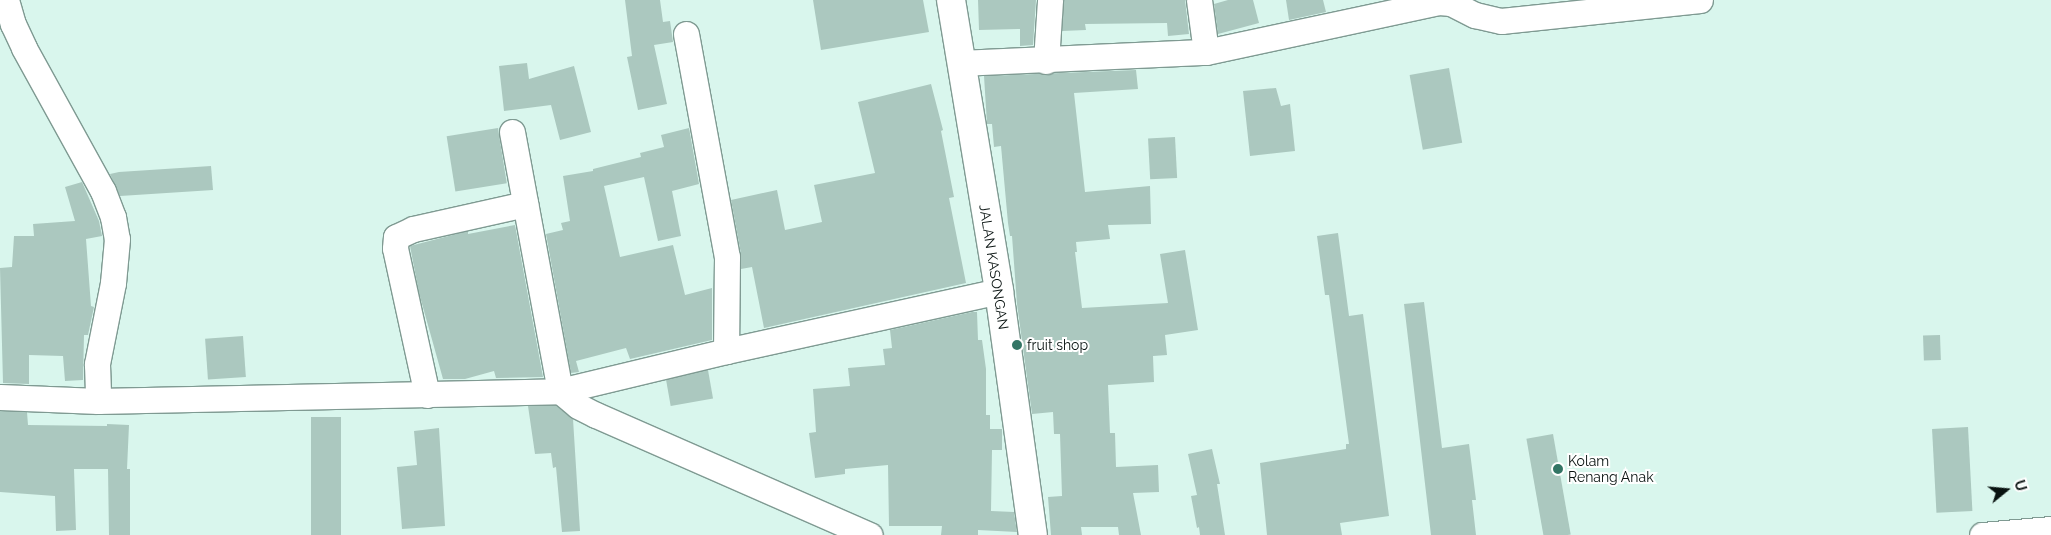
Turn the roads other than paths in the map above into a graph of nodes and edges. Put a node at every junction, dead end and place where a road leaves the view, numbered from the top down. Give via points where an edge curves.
1 (6, 0) edge
2 (951, 0) edge
3 (1050, 0) edge
4 (1199, 0) edge
5 (1700, 0) edge
6 (1439, 1) edge
7 (686, 34) dead end
8 (1206, 52) junction
9 (1046, 61) junction
10 (961, 63) junction
11 (512, 132) dead end
12 (525, 204) junction
13 (999, 291) junction
14 (726, 351) junction
15 (560, 391) junction
16 (427, 394) junction
17 (0, 397) edge
18 (98, 401) junction
19 (2051, 529) edge
20 (2024, 533) edge
21 (870, 535) edge
22 (1033, 535) edge
23 (1982, 535) edge

1 - 18 street via 24,48 114,217 117,239 113,283 97,364
2 - 10 main road, JALAN KASONGAN
3 - 9 street
4 - 8 street
5 - 6 street via 1501,21
6 - 8 street
7 - 14 street via 727,257
8 - 9 street
9 - 10 street
10 - 13 main road, JALAN KASONGAN
11 - 12 street
12 - 15 street
12 - 16 street via 413,229 396,237
13 - 14 street
13 - 22 main road, JALAN KASONGAN
14 - 15 street
15 - 16 street
15 - 21 street via 596,416
16 - 18 street
17 - 18 street
19 - 20 street
20 - 23 street

